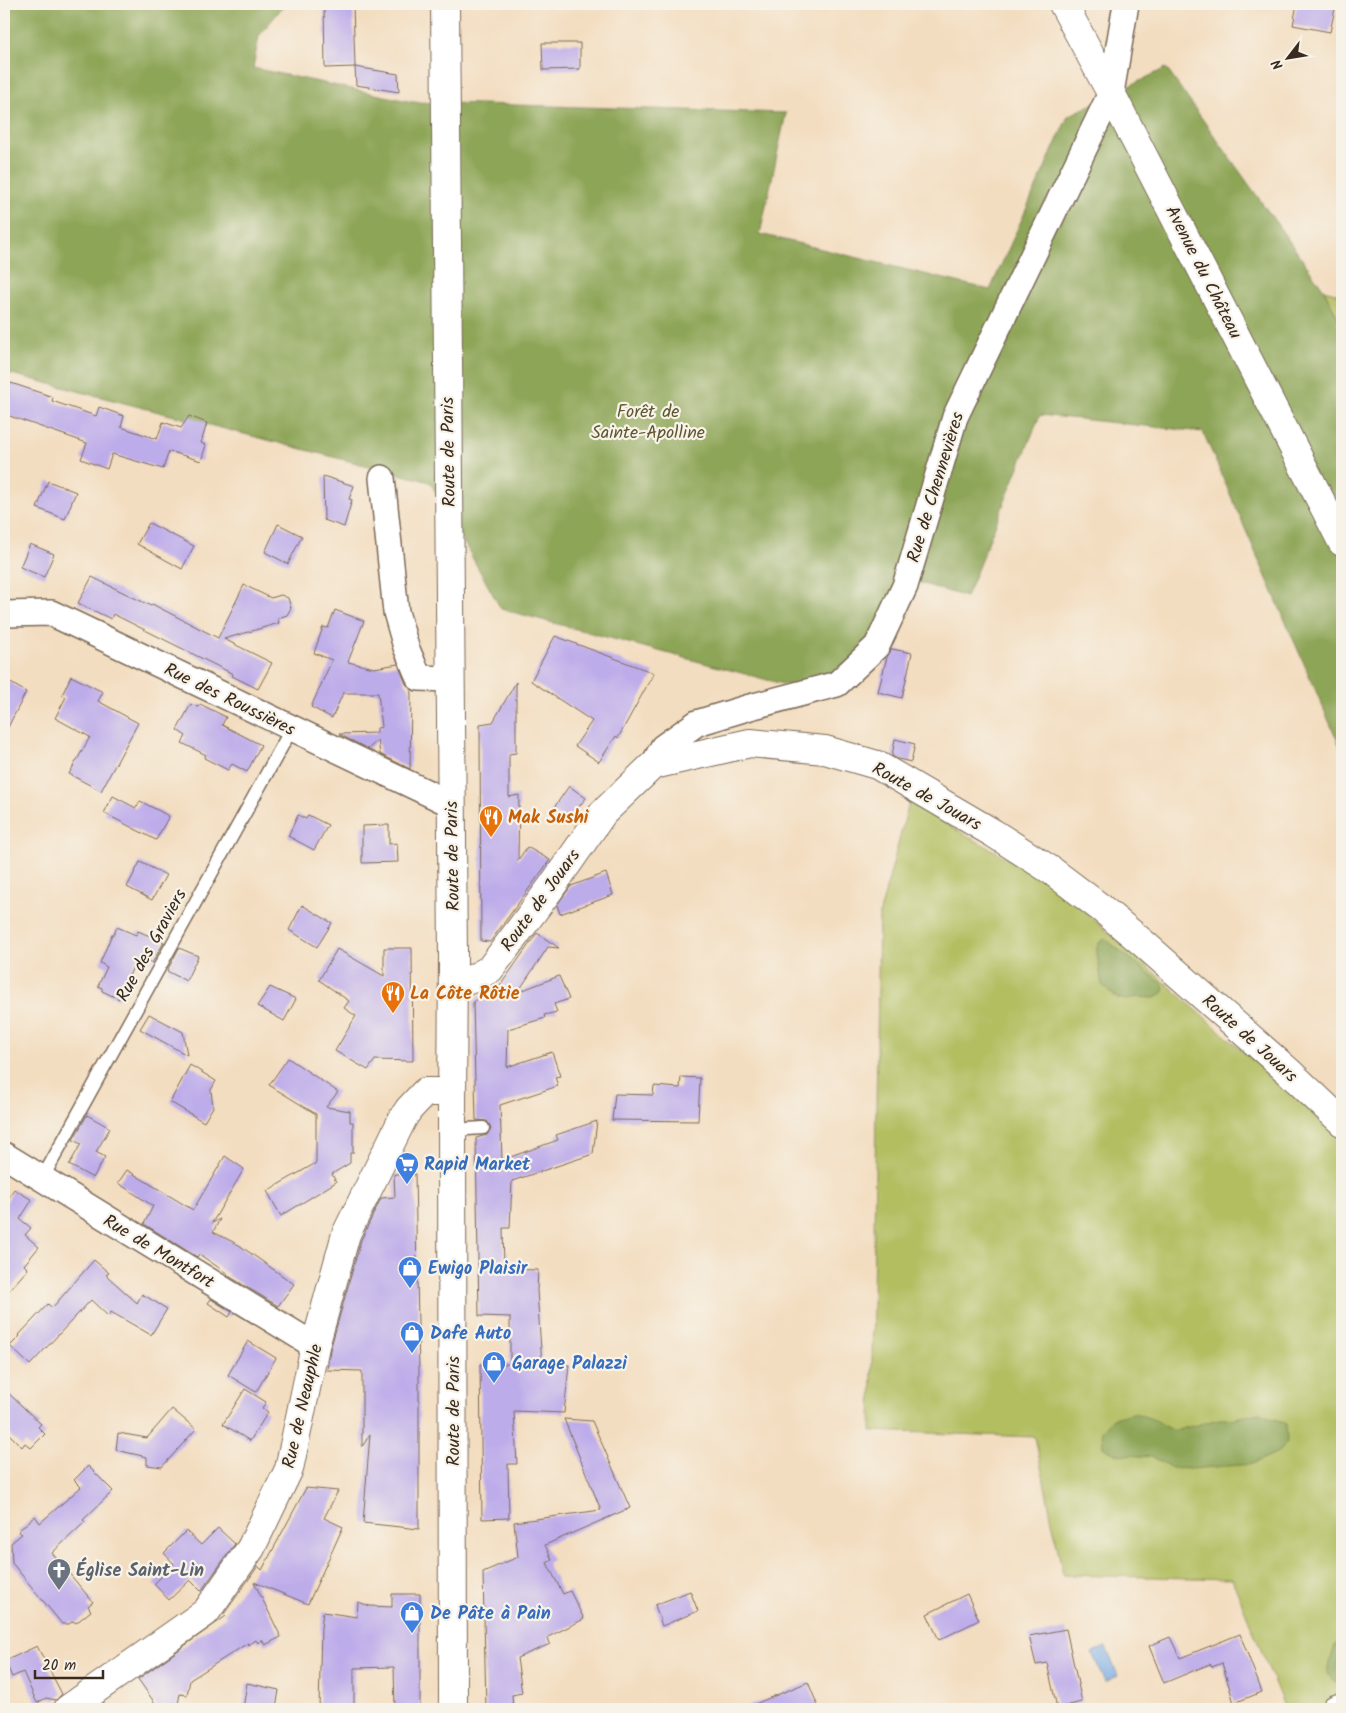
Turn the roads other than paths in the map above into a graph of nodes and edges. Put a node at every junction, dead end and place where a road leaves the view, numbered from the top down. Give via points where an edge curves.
1 (445, 4) edge
2 (1063, 4) edge
3 (1126, 4) edge
4 (1111, 93) junction
5 (382, 478) dead end
6 (1342, 542) edge
7 (4, 614) edge
8 (451, 679) junction
9 (292, 728) junction
10 (653, 765) junction
11 (452, 804) junction
12 (453, 980) junction
13 (452, 1092) junction
14 (1342, 1122) edge
15 (483, 1128) dead end
16 (452, 1130) junction
17 (4, 1157) edge
18 (42, 1179) junction
19 (315, 1346) junction
20 (1342, 1707) edge
21 (68, 1709) edge
22 (453, 1709) edge
23 (1336, 1709) edge

1 - 8 main road, Route de Paris
2 - 4 main road, Avenue du Château
3 - 4 street, Rue de Chennevières
4 - 6 main road, Avenue du Château
4 - 10 street, Rue de Chennevières via 955,417 905,586 876,646 837,684 697,723 663,747
5 - 8 street via 396,612 406,647 419,678
7 - 9 street, Rue des Roussières via 51,613
8 - 11 main road, Route de Paris
9 - 11 street, Rue des Roussières
9 - 18 lane, Rue des Graviers
10 - 12 main road, Route de Jouars via 603,813 490,969 472,979
10 - 14 main road, Route de Jouars via 750,742 825,750 877,765 1052,871 1101,908
11 - 12 main road, Route de Paris
12 - 13 main road, Route de Paris
13 - 16 main road, Route de Paris
13 - 19 main road, Rue de Neauphle via 425,1092 403,1118 346,1234
15 - 16 lane
16 - 22 main road, Route de Paris
17 - 18 street, Rue de Montfort
18 - 19 street, Rue de Montfort
19 - 21 main road, Rue de Neauphle via 289,1470 251,1548 206,1612
20 - 23 main road

